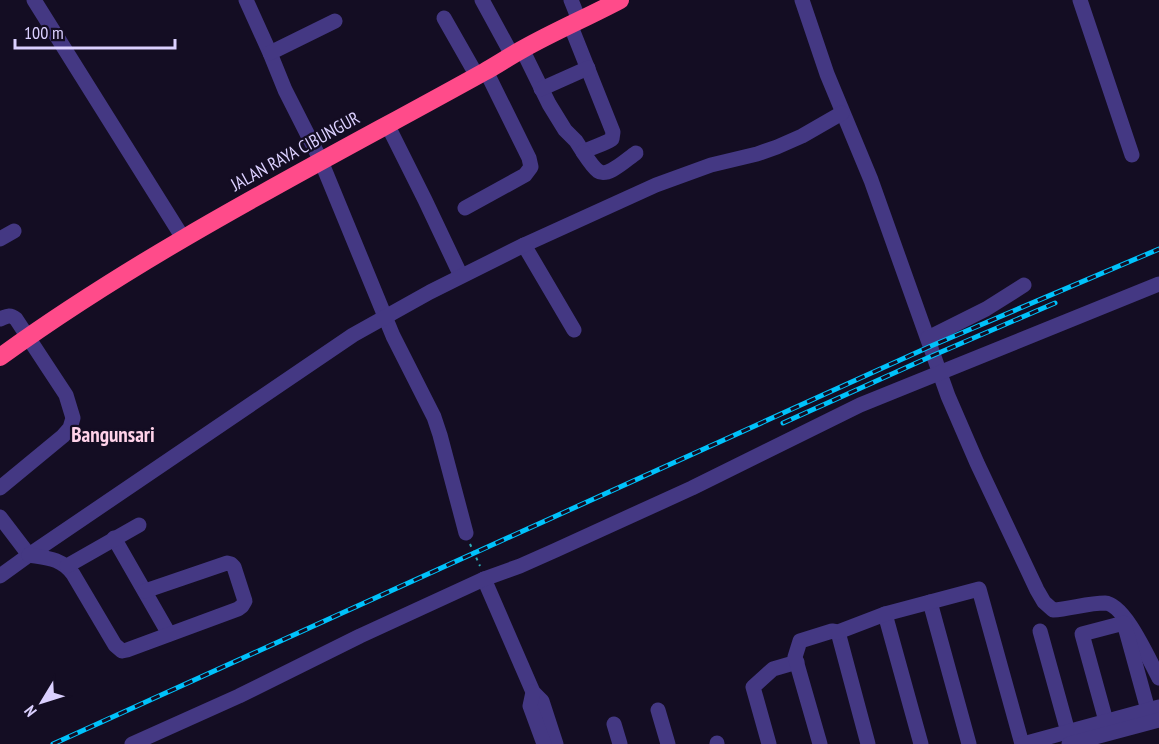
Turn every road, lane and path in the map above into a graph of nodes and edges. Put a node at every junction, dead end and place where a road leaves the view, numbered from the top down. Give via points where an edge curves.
1 (34, 0) edge
2 (246, 0) edge
3 (482, 0) edge
4 (571, 0) edge
5 (620, 0) edge
6 (802, 0) edge
7 (1080, 0) edge
8 (444, 18) dead end
9 (335, 21) dead end
10 (575, 22) junction
11 (517, 52) junction
12 (270, 53) junction
13 (588, 68) junction
14 (482, 74) junction
15 (541, 89) junction
16 (842, 113) junction
17 (387, 124) junction
18 (583, 152) junction
19 (636, 153) dead end
20 (1132, 155) dead end
21 (321, 161) junction
22 (465, 208) dead end
23 (183, 238) junction
24 (524, 245) junction
25 (461, 276) junction
26 (1159, 284) edge
27 (1024, 285) dead end
28 (385, 317) junction
29 (0, 318) edge
30 (574, 330) dead end
31 (27, 337) junction
32 (928, 338) junction
33 (0, 357) edge
34 (939, 372) junction
35 (0, 488) edge
36 (0, 517) edge
37 (139, 525) dead end
38 (466, 533) joint
39 (114, 538) junction
40 (29, 555) junction
41 (67, 566) junction
42 (0, 576) edge
43 (484, 579) junction
44 (145, 591) junction
45 (930, 602) junction
46 (885, 614) junction
47 (1040, 631) dead end
48 (838, 632) junction
49 (169, 634) junction
50 (797, 662) junction
51 (1159, 678) edge
52 (533, 692) junction
53 (658, 710) dead end
54 (1156, 712) edge
55 (1106, 721) junction
56 (614, 724) dead end
57 (1068, 738) edge
58 (132, 744) edge
59 (544, 744) edge
60 (556, 744) edge
61 (620, 744) edge
62 (668, 744) edge
63 (769, 744) edge
64 (820, 744) edge
65 (868, 744) edge
66 (921, 744) edge
67 (969, 744) edge
68 (1022, 744) edge

1 - 23 street
2 - 12 street
3 - 11 street
4 - 10 street
5 - 10 highway, JALAN RAYA CIBUNGUR
6 - 16 street
7 - 20 street
8 - 14 street
9 - 12 street
10 - 11 highway, JALAN RAYA CIBUNGUR
10 - 13 street
11 - 14 highway, JALAN RAYA CIBUNGUR
11 - 15 street
12 - 21 street
13 - 15 street
13 - 18 street via 613,132 607,143
14 - 17 highway, JALAN RAYA CIBUNGUR
14 - 22 street via 531,167 525,176
15 - 18 street
16 - 24 street via 777,147 671,179
16 - 32 street via 871,180
17 - 21 highway, JALAN RAYA CIBUNGUR
17 - 25 street
18 - 19 street via 603,173
21 - 23 highway, JALAN RAYA CIBUNGUR
21 - 28 street
23 - 31 highway, JALAN RAYA CIBUNGUR
24 - 25 street
24 - 30 street
25 - 28 street
26 - 34 street
27 - 32 street
28 - 38 street via 434,417
28 - 40 street
29 - 31 street via 12,316
31 - 33 highway, JALAN RAYA CIBUNGUR
31 - 35 street via 66,395 73,418 63,436
32 - 34 street
34 - 43 street via 556,550
34 - 51 street via 977,463 1044,602 1053,610 1107,603 1116,607 1128,621
36 - 40 street
37 - 39 street
38 - 43 path
39 - 41 street
39 - 44 street
40 - 41 street
40 - 42 street
41 - 49 street via 122,651
43 - 52 street
43 - 58 street
44 - 49 street
44 - 49 street via 227,563 234,567 243,594 242,606
45 - 46 street
45 - 67 street
45 - 68 street via 979,589
46 - 48 street
46 - 66 street
47 - 57 street
48 - 50 street via 800,641
48 - 65 street
50 - 63 street via 773,669 753,687
50 - 64 street
52 - 59 street via 530,706
52 - 60 street via 542,701
53 - 62 street
54 - 55 street
54 - 55 street via 1124,622 1082,634
54 - 57 street
55 - 57 street
56 - 61 street
57 - 68 street

